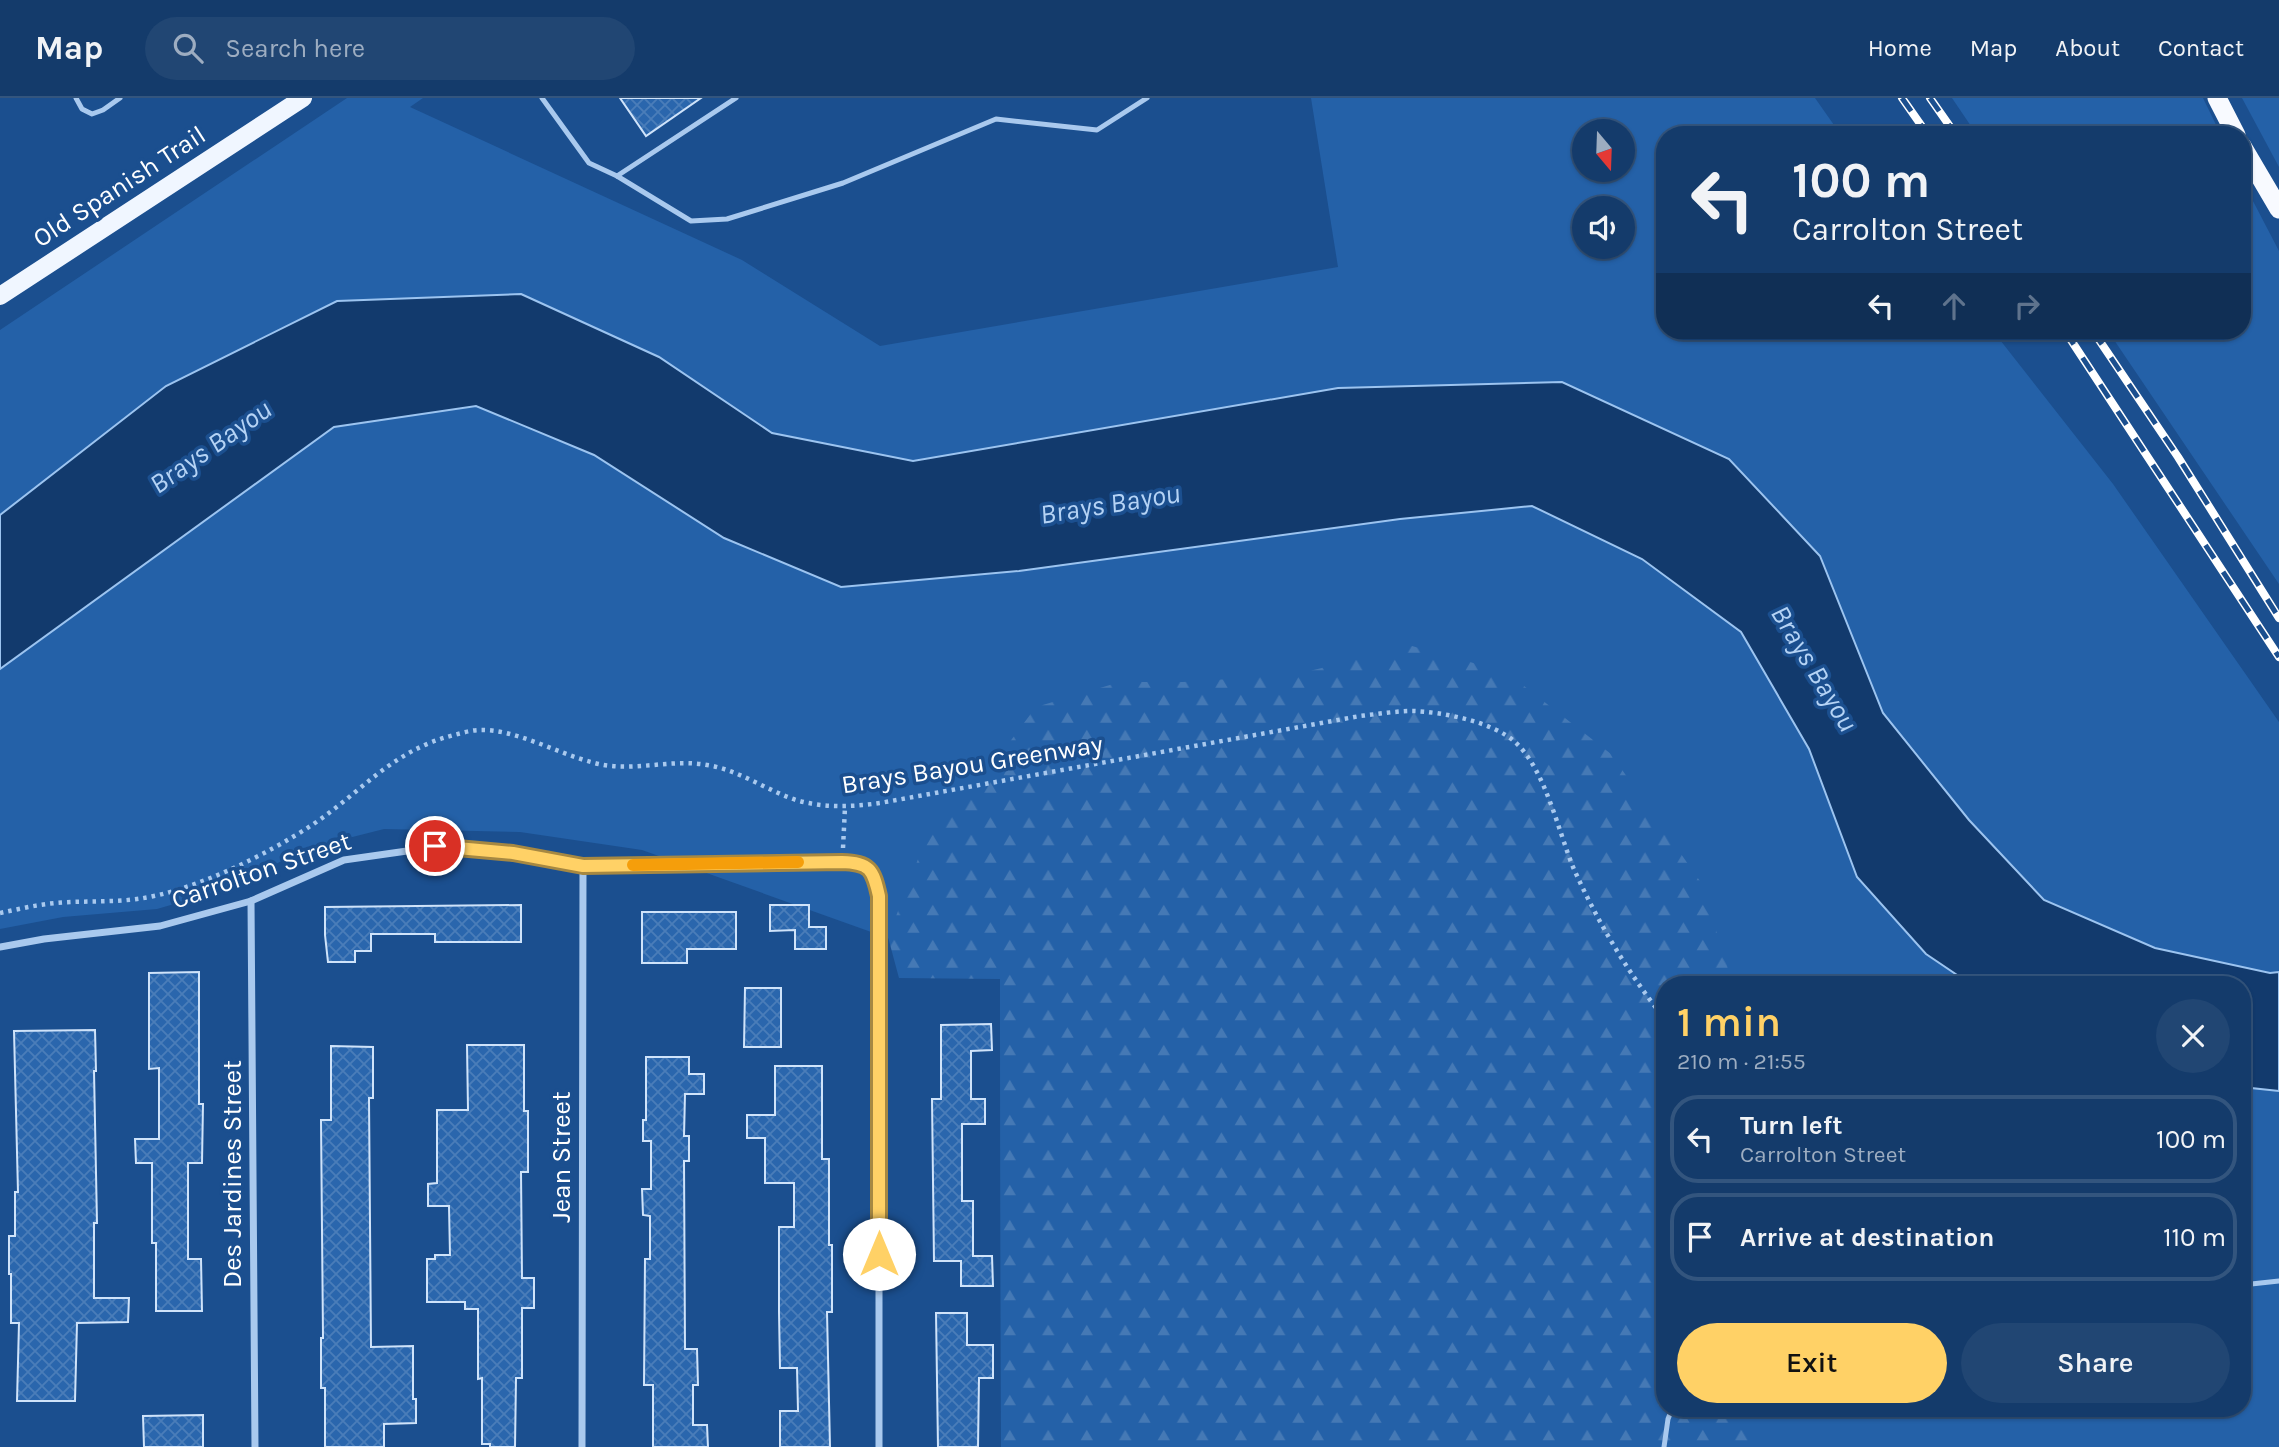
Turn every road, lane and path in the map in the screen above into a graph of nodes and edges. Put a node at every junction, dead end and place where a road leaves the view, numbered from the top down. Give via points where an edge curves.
1 (76, 98) edge
2 (120, 98) edge
3 (303, 98) edge
4 (542, 98) edge
5 (736, 98) edge
6 (1146, 98) edge
7 (2217, 98) edge
8 (2231, 126) edge
9 (2251, 161) edge
10 (617, 176) junction
11 (2279, 209) edge
12 (0, 296) edge
13 (845, 807) junction
14 (842, 862) junction
15 (583, 866) junction
16 (251, 901) junction
17 (0, 913) edge
18 (0, 947) edge
19 (1656, 1008) edge
20 (2279, 1281) edge
21 (2251, 1284) edge
22 (1669, 1417) edge
23 (255, 1447) edge
24 (582, 1447) edge
25 (879, 1447) edge
26 (1664, 1447) edge

1 - 2 lane via 82,109 92,114
3 - 12 main road, Old Spanish Trail
4 - 10 lane via 589,163
5 - 10 lane
6 - 10 lane via 1097,130 996,119 844,183 727,219 691,220
7 - 8 highway
9 - 11 highway
13 - 14 path
13 - 17 path, Brays Bayou Greenway via 796,800 707,765 606,766 504,732 478,730 425,744 398,757 286,842 205,878 145,898 48,904
13 - 19 path, Brays Bayou Greenway via 1382,713 1423,712 1473,722 1506,736 1522,750 1544,788 1589,901
14 - 15 street, Carrolton Street
14 - 25 street, Carrolton Street via 869,868 879,896
15 - 16 street, Carrolton Street via 513,853 435,846 344,860
15 - 24 street, Jean Street
16 - 18 street, Carrolton Street via 160,926
16 - 23 street, Des Jardines Street
20 - 21 lane
22 - 26 lane

